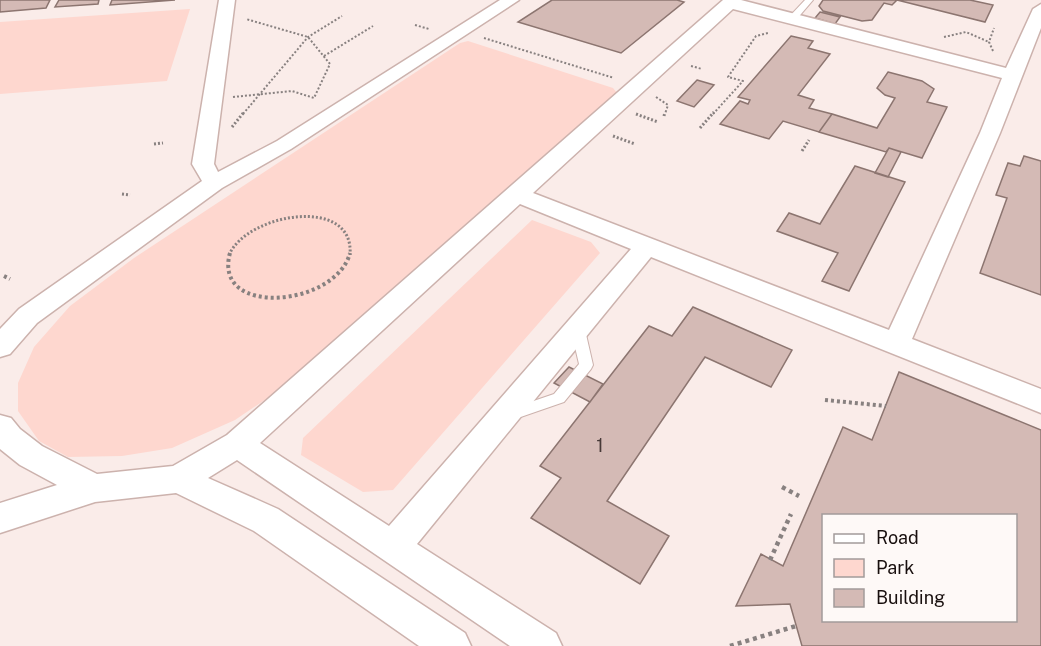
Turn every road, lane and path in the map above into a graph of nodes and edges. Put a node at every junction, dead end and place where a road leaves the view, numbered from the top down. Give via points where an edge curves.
1 (511, 0) edge
2 (809, 0) edge
3 (731, 1) edge
4 (226, 6) edge
5 (1041, 9) edge
6 (342, 16) dead end
7 (786, 17) junction
8 (373, 26) dead end
9 (994, 28) dead end
10 (462, 32) junction
11 (1036, 32) edge
12 (308, 37) junction
13 (948, 37) dead end
14 (989, 42) junction
15 (324, 56) junction
16 (997, 58) dead end
17 (687, 64) dead end
18 (702, 69) dead end
19 (1012, 75) junction
20 (618, 80) dead end
21 (743, 81) junction
22 (749, 83) dead end
23 (260, 94) junction
24 (654, 95) dead end
25 (212, 99) junction
26 (634, 114) dead end
27 (664, 116) dead end
28 (658, 122) dead end
29 (231, 128) dead end
30 (700, 128) dead end
31 (611, 135) dead end
32 (809, 140) dead end
33 (164, 143) dead end
34 (154, 144) dead end
35 (635, 144) dead end
36 (802, 151) dead end
37 (214, 183) junction
38 (122, 194) dead end
39 (130, 195) dead end
40 (518, 195) junction
41 (647, 246) junction
42 (4, 276) dead end
43 (10, 279) dead end
44 (246, 291) joint
45 (896, 344) junction
46 (0, 347) edge
47 (825, 400) dead end
48 (1041, 401) edge
49 (886, 406) dead end
50 (0, 427) edge
51 (238, 444) junction
52 (178, 479) junction
53 (782, 487) dead end
54 (95, 488) junction
55 (799, 496) dead end
56 (791, 514) dead end
57 (0, 519) edge
58 (392, 548) junction
59 (770, 560) dead end
60 (796, 626) dead end
61 (452, 646) edge
62 (543, 646) edge
63 (730, 646) edge

1 - 10 street
2 - 7 lane
3 - 7 street
3 - 40 street
4 - 12 path
4 - 25 street
5 - 11 street
6 - 12 path
7 - 19 street
7 - 21 path via 778,29 756,36 728,76
8 - 15 path
9 - 14 path
10 - 20 path
10 - 37 street via 284,145
11 - 19 street
12 - 15 path
12 - 23 path
13 - 14 path via 959,31 976,34
14 - 16 path
15 - 23 path via 330,64 314,98 292,91
17 - 18 path
19 - 45 street
21 - 22 path
21 - 30 path
23 - 25 path
23 - 29 path
24 - 27 path via 668,105
25 - 37 street via 203,164
26 - 28 path
31 - 35 path
32 - 36 path
33 - 34 path
37 - 46 street via 28,316
38 - 39 path
40 - 41 street
40 - 51 street
41 - 45 street
41 - 58 street
42 - 43 path
44 - 44 path via 229,279 226,266 230,251 247,232 276,220 303,216 333,222 348,236 352,250 348,264 323,286 284,297 260,297
45 - 48 street
47 - 49 path
50 - 54 street via 10,442
51 - 52 street
51 - 58 street
52 - 54 street
52 - 61 street via 266,520
53 - 55 path
54 - 57 street
56 - 59 path
58 - 62 street
60 - 63 path

